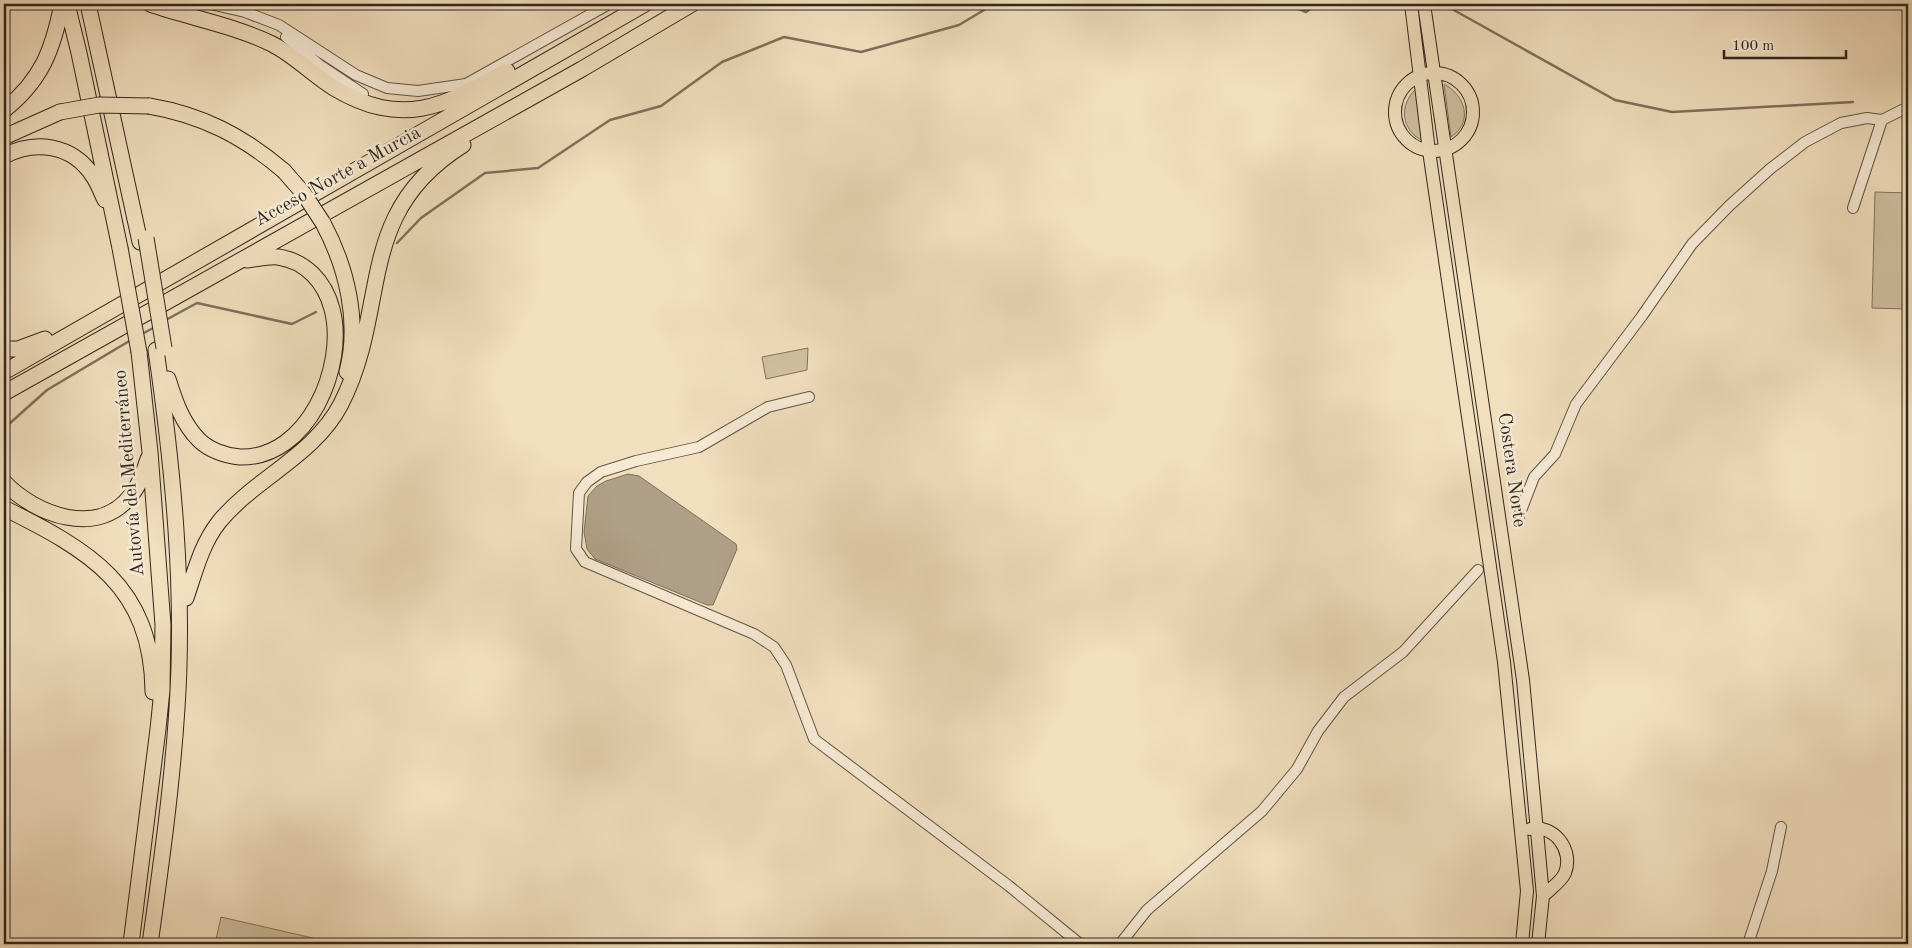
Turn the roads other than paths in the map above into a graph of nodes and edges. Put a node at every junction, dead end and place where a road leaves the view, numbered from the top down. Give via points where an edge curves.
1 (62, 4) edge
2 (67, 4) edge
3 (88, 4) edge
4 (95, 4) edge
5 (150, 4) edge
6 (210, 4) edge
7 (609, 4) edge
8 (644, 4) edge
9 (692, 4) edge
10 (1411, 4) edge
11 (1424, 4) edge
12 (245, 12) junction
13 (582, 69) junction
14 (1434, 73) junction
15 (1420, 76) junction
16 (1908, 107) edge
17 (388, 108) junction
18 (4, 110) edge
19 (1882, 120) junction
20 (4, 137) edge
21 (1444, 150) junction
22 (1430, 151) junction
23 (4, 156) edge
24 (1853, 208) dead end
25 (114, 214) junction
26 (143, 240) junction
27 (243, 260) junction
28 (119, 305) junction
29 (4, 349) edge
30 (160, 349) junction
31 (4, 372) edge
32 (44, 373) junction
33 (167, 378) junction
34 (4, 386) edge
35 (4, 394) edge
36 (809, 397) dead end
37 (4, 406) edge
38 (311, 442) junction
39 (150, 452) junction
40 (4, 482) edge
41 (4, 508) edge
42 (1519, 516) dead end
43 (1478, 570) dead end
44 (186, 598) junction
45 (177, 707) junction
46 (150, 801) junction
47 (1781, 827) dead end
48 (1538, 828) junction
49 (1522, 831) junction
50 (158, 889) junction
51 (1543, 896) junction
52 (131, 944) edge
53 (150, 944) edge
54 (156, 944) edge
55 (1080, 944) edge
56 (1120, 944) edge
57 (1522, 944) edge
58 (1538, 944) edge
59 (1748, 944) edge

1 - 18 highway via 53,44 42,68
2 - 25 highway, Autovía del Mediterráneo
3 - 26 highway, Autovía del Mediterráneo
4 - 26 highway via 126,135
5 - 17 highway via 188,18 239,29 274,45 335,88
6 - 12 street
7 - 12 street via 466,84 418,91 387,88 356,75 279,25
8 - 17 highway via 574,33 458,98 428,108
8 - 28 highway, Acceso Norte a Murcia
9 - 13 highway
9 - 34 highway, Acceso Norte a Murcia
10 - 15 main road, Costera Norte
11 - 14 main road, Costera Norte
12 - 17 street via 295,42 351,88
13 - 27 highway
13 - 38 highway via 455,150 408,194 385,240 356,370 339,407
14 - 15 main road
14 - 21 main road, Costera Norte
14 - 21 main road via 1459,83 1468,94 1472,107 1472,121 1466,133 1457,144
15 - 22 main road, Costera Norte
15 - 22 main road via 1400,92 1395,117 1406,140
16 - 19 street
19 - 24 street
19 - 42 street via 1867,118 1841,123 1806,142 1770,168 1692,244 1576,404 1555,454 1534,477
20 - 38 highway, bridge via 60,112 98,105 149,106 215,124 256,148 284,171 323,222 343,271 353,333 344,386
21 - 22 main road
21 - 48 main road, Costera Norte via 1523,680
22 - 49 main road, Costera Norte via 1504,662
23 - 25 highway via 36,145 65,151 80,161 93,176
25 - 39 highway, Autovía del Mediterráneo, bridge via 138,352
26 - 30 highway, Autovía del Mediterráneo
27 - 32 highway
27 - 33 highway via 277,257 309,270 321,282 329,298 336,339 334,363 320,401 297,430 277,447 249,457 232,456 200,441 176,406
28 - 29 highway via 98,310 32,345
28 - 31 highway, Acceso Norte a Murcia
30 - 33 highway
30 - 45 highway, Autovía del Mediterráneo via 172,470 179,602
32 - 35 highway
32 - 37 highway
33 - 44 highway via 181,485
36 - 55 street via 768,407 699,447 601,472 587,482 579,494 576,549 585,562 754,634 774,647 786,665 814,739 1009,886
38 - 44 highway via 244,497 218,524 202,548
39 - 40 highway via 132,495 116,509 99,516 75,518 48,513 21,498
39 - 46 highway, Autovía del Mediterráneo via 163,625 162,690
41 - 46 highway via 87,554 113,579 133,609 146,642 152,680
43 - 56 street via 1403,652 1344,696 1318,730 1297,769 1262,811 1147,910
44 - 45 highway via 183,689
45 - 50 highway, Autovía del Mediterráneo
46 - 52 highway, Autovía del Mediterráneo
47 - 59 street via 1772,871
48 - 49 main road
48 - 51 main road, Costera Norte
48 - 51 main road via 1555,835 1566,858 1562,877
49 - 57 main road, Costera Norte via 1527,890
50 - 53 highway, Autovía del Mediterráneo
50 - 54 highway
51 - 58 main road, Costera Norte

